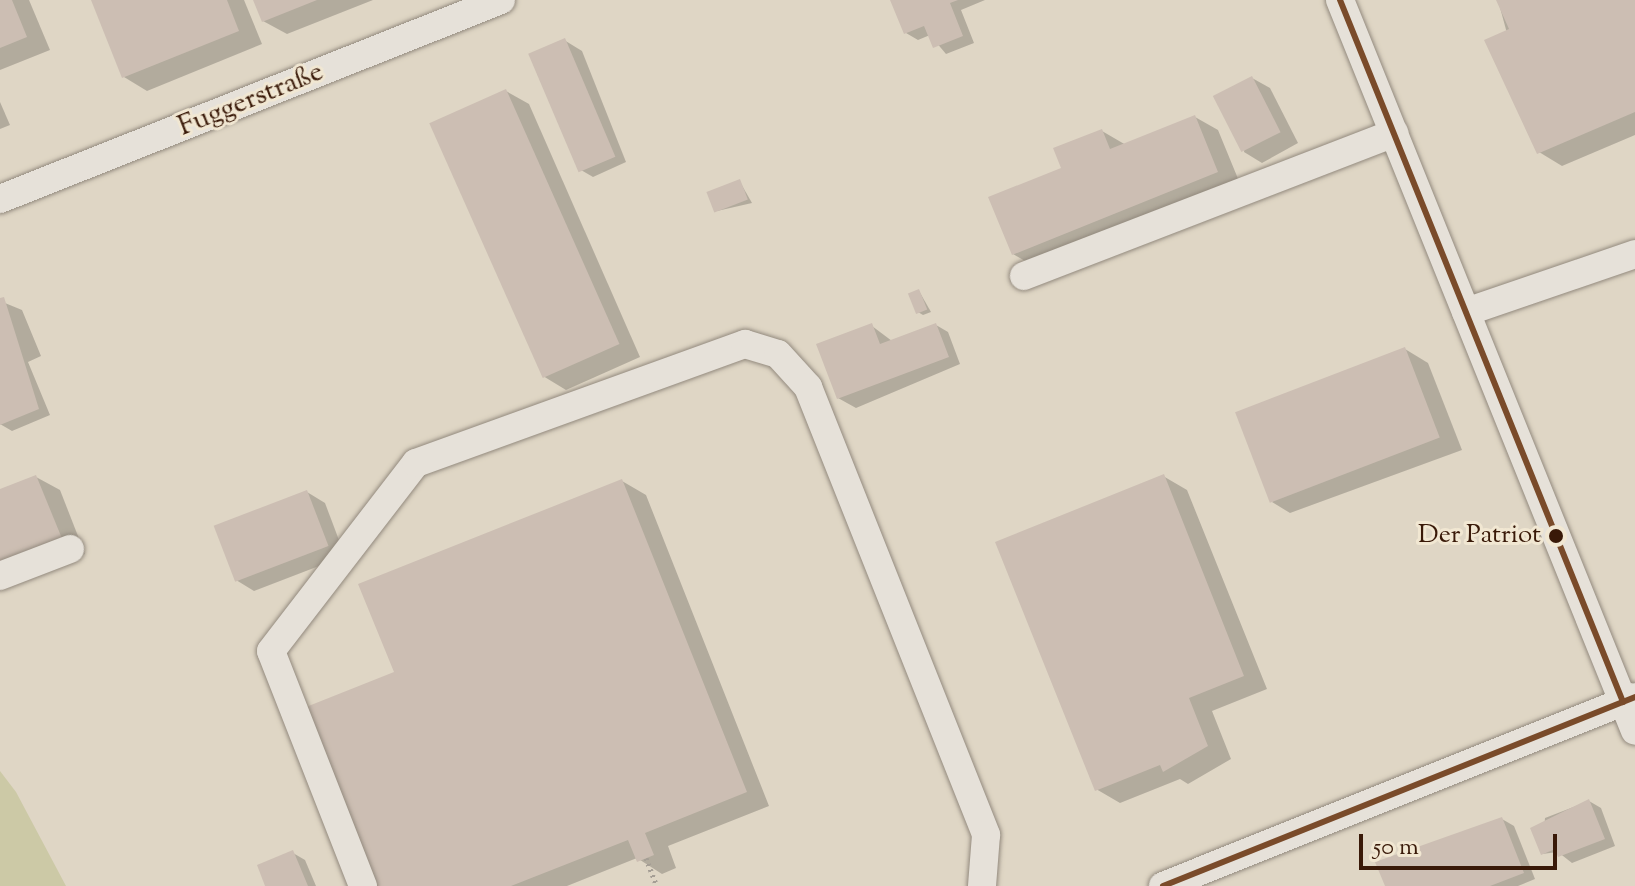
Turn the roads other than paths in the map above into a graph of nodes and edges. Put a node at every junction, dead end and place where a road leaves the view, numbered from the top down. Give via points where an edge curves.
1 (501, 0) edge
2 (1340, 0) edge
3 (1394, 133) junction
4 (0, 199) edge
5 (1635, 254) edge
6 (1024, 276) dead end
7 (1466, 312) junction
8 (70, 549) dead end
9 (0, 576) edge
10 (1629, 700) edge
11 (1635, 731) edge
12 (1223, 875) edge
13 (363, 886) edge
14 (982, 886) edge
15 (1163, 886) edge

1 - 4 street, Fuggerstraße
2 - 3 street
3 - 6 street
3 - 7 street
5 - 7 street
7 - 10 street
8 - 9 street
10 - 11 street
10 - 12 street
12 - 15 street
13 - 14 street via 271,651 416,463 745,344 778,354 808,387 986,835

